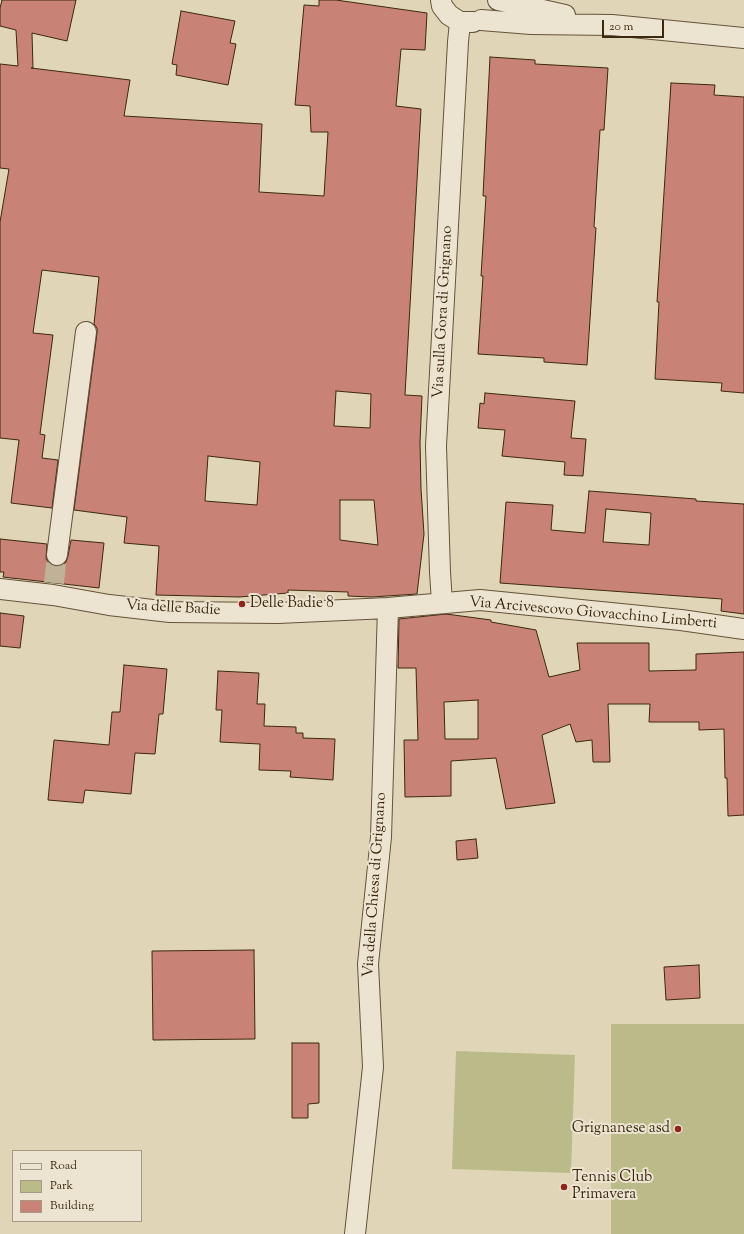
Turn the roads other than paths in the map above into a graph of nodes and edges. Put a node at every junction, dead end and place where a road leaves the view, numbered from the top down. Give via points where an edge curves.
1 (441, 0) edge
2 (497, 0) edge
3 (481, 20) junction
4 (460, 22) junction
5 (612, 25) junction
6 (744, 38) edge
7 (86, 332) dead end
8 (57, 555) tunnel mouth
9 (0, 589) edge
10 (442, 603) junction
11 (388, 608) junction
12 (744, 629) edge
13 (355, 1234) edge

1 - 4 street via 448,15
2 - 3 street via 489,14
2 - 5 street
3 - 4 street
3 - 5 street via 531,24
4 - 10 street, Via sulla Gora di Grignano via 436,446
5 - 6 street
7 - 8 street
9 - 11 street, Via delle Badie via 54,589 109,605 170,612 278,613
10 - 11 street, Via delle Badie
10 - 12 street, Via Arcivescovo Giovacchino Limberti via 480,600 681,620
11 - 13 street, Via della Chiesa di Grignano via 380,837 368,964 373,1067

